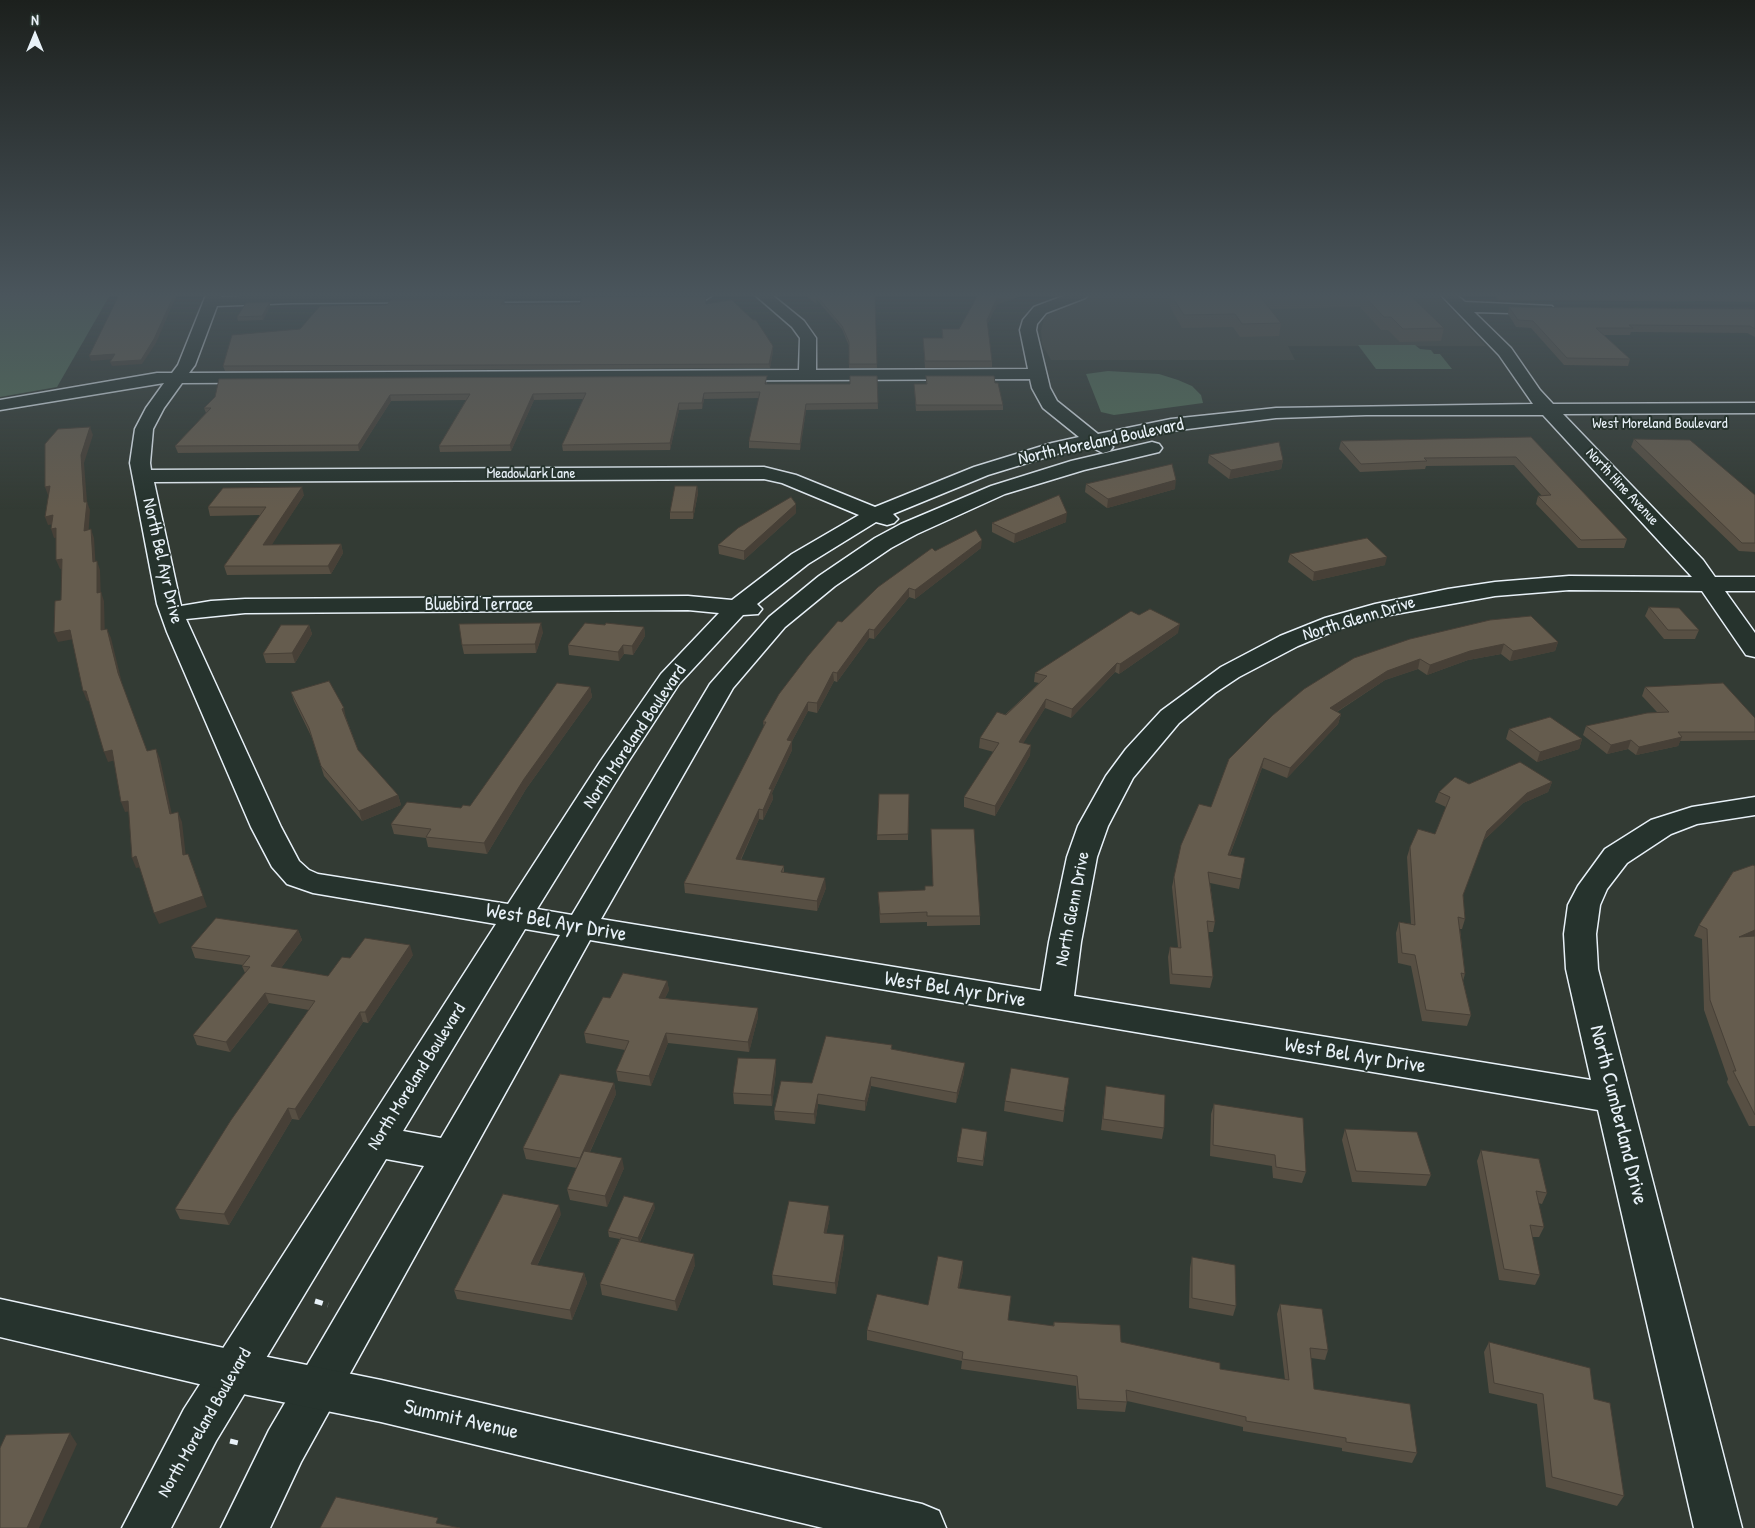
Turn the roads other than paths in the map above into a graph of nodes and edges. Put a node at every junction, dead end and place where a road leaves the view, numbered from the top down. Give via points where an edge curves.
1 (183, 366) edge
2 (808, 366) edge
3 (1035, 366) edge
4 (1513, 366) edge
5 (1037, 374) junction
6 (808, 375) junction
7 (179, 377) junction
8 (0, 405) edge
9 (1623, 408) junction
10 (1755, 408) edge
11 (1549, 409) junction
12 (1565, 424) junction
13 (1640, 424) junction
14 (1755, 424) edge
15 (1197, 440) dead end
16 (1170, 445) dead end
17 (1104, 447) junction
18 (143, 476) junction
19 (875, 514) junction
20 (909, 529) junction
21 (1710, 584) junction
22 (1755, 584) edge
23 (737, 608) junction
24 (172, 614) junction
25 (786, 614) junction
26 (1755, 650) edge
27 (1755, 806) edge
28 (298, 876) joint
29 (517, 916) junction
30 (581, 927) junction
31 (1056, 1006) junction
32 (1614, 1098) junction
33 (376, 1142) junction
34 (451, 1155) junction
35 (0, 1318) edge
36 (233, 1371) junction
37 (318, 1388) junction
38 (146, 1528) edge
39 (245, 1528) edge
40 (922, 1528) edge
41 (1718, 1528) edge

1 - 7 street, North Bel Ayr Drive
2 - 6 street
3 - 5 street
4 - 11 street, North Hine Avenue
5 - 6 street
5 - 17 street via 1049,404
6 - 7 street
7 - 8 street via 138,380
7 - 18 street, North Bel Ayr Drive via 155,408 144,429 140,451
9 - 10 street, West Moreland Boulevard
9 - 11 street, West Moreland Boulevard
9 - 13 street
11 - 12 street, North Hine Avenue
11 - 17 street, North Moreland Boulevard via 1276,413 1180,424
12 - 13 street, West Moreland Boulevard
12 - 15 street, North Moreland Boulevard via 1337,427
12 - 21 street, North Hine Avenue
13 - 14 street, West Moreland Boulevard
16 - 17 street, North Moreland Boulevard
17 - 19 street, North Moreland Boulevard via 1059,447 981,471
17 - 20 street, North Moreland Boulevard
18 - 19 street, Meadowlark Lane via 764,473 789,478
18 - 24 street, North Bel Ayr Drive
19 - 20 street, Meadowlark Lane
19 - 23 street, North Moreland Boulevard via 800,559
20 - 25 street, North Moreland Boulevard via 827,581
21 - 22 street, North Glenn Drive
21 - 26 street, North Hine Avenue
21 - 31 street, North Glenn Drive via 1569,583 1495,589 1420,601 1333,623 1282,644 1230,672 1170,717 1136,755 1120,776 1093,826 1082,857 1064,942
23 - 24 street, Bluebird Terrace via 688,604 255,606
23 - 25 street, Bluebird Terrace
23 - 29 street, North Moreland Boulevard via 670,679
24 - 28 street, North Bel Ayr Drive via 266,827 288,867
25 - 30 street, North Moreland Boulevard via 723,684
27 - 32 street, North Cumberland Drive via 1692,816 1661,827 1616,856 1593,886 1584,905 1580,934 1582,969
28 - 29 street, West Bel Ayr Drive via 313,883
29 - 30 street, West Bel Ayr Drive
29 - 33 street, North Moreland Boulevard
30 - 31 street, West Bel Ayr Drive
30 - 34 street, North Moreland Boulevard
31 - 32 street, West Bel Ayr Drive
32 - 41 street, North Cumberland Drive
33 - 34 street
33 - 36 street, North Moreland Boulevard
34 - 37 street, North Moreland Boulevard
35 - 36 street, Summit Avenue
36 - 37 street, Summit Avenue
36 - 38 street, North Moreland Boulevard via 196,1432
37 - 39 street, North Moreland Boulevard
37 - 40 street, Summit Avenue

